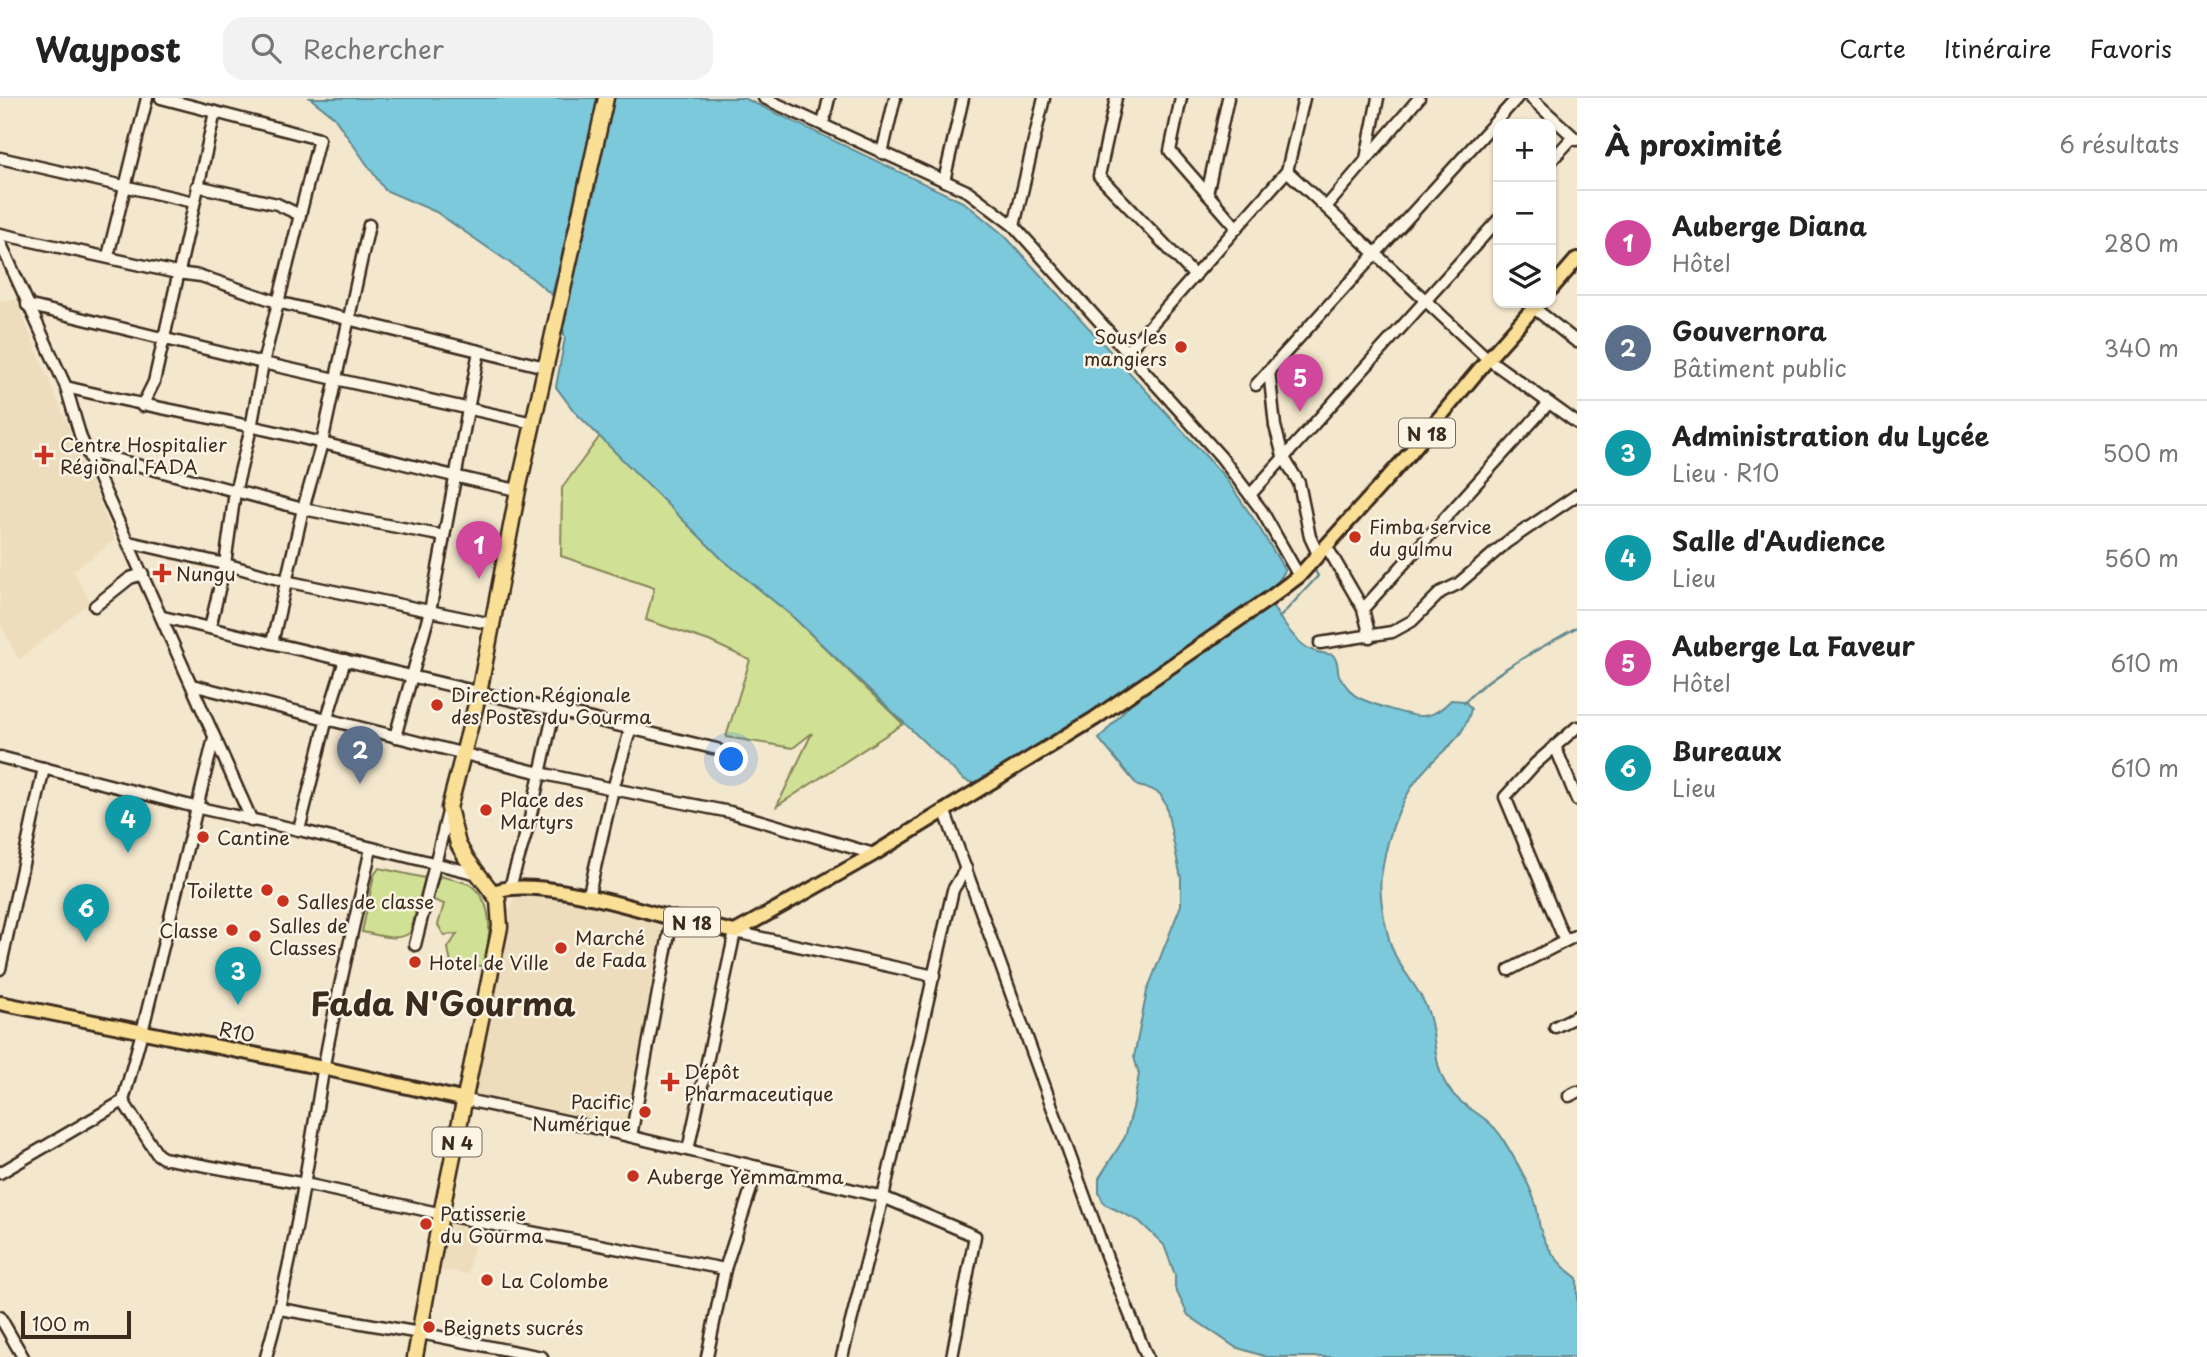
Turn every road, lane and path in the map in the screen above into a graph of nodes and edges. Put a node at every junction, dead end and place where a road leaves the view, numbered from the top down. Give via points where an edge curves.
1 (148, 98) edge
2 (161, 98) edge
3 (607, 98) edge
4 (764, 98) edge
5 (829, 98) edge
6 (895, 98) edge
7 (963, 98) edge
8 (1044, 98) edge
9 (1116, 98) edge
10 (1181, 98) edge
11 (1228, 98) edge
12 (1304, 98) edge
13 (1378, 98) edge
14 (1419, 98) edge
15 (1517, 98) edge
16 (1531, 98) edge
17 (215, 112) junction
18 (823, 124) junction
19 (1575, 139) edge
20 (883, 153) junction
21 (1556, 157) edge
22 (0, 158) edge
23 (1365, 162) junction
24 (1287, 172) junction
25 (944, 181) junction
26 (124, 186) junction
27 (197, 186) junction
28 (1207, 194) junction
29 (194, 202) junction
30 (1326, 207) junction
31 (300, 215) junction
32 (369, 225) dead end
33 (1014, 226) junction
34 (1493, 226) edge
35 (1237, 228) junction
36 (0, 234) edge
37 (0, 242) edge
38 (1376, 254) junction
39 (108, 256) junction
40 (1577, 259) edge
41 (177, 273) junction
42 (1195, 276) junction
43 (1556, 283) edge
44 (1426, 301) junction
45 (277, 302) junction
46 (27, 305) junction
47 (1533, 308) edge
48 (1539, 308) edge
49 (347, 320) junction
50 (164, 338) junction
51 (1577, 342) edge
52 (478, 351) junction
53 (1127, 352) junction
54 (1488, 359) junction
55 (263, 362) junction
56 (545, 368) junction
57 (1269, 370) junction
58 (336, 379) junction
59 (1256, 385) dead end
60 (66, 387) junction
61 (1549, 402) junction
62 (142, 406) junction
63 (466, 408) junction
64 (533, 423) junction
65 (1577, 423) edge
66 (251, 428) junction
67 (322, 443) junction
68 (88, 452) junction
69 (1283, 457) junction
70 (456, 478) junction
71 (518, 490) junction
72 (235, 492) junction
73 (1250, 495) junction
74 (1577, 495) edge
75 (303, 509) junction
76 (444, 536) junction
77 (129, 542) junction
78 (1313, 562) junction
79 (225, 564) junction
80 (143, 574) junction
81 (285, 581) junction
82 (95, 606) dead end
83 (1363, 609) junction
84 (430, 611) junction
85 (163, 617) junction
86 (492, 624) junction
87 (210, 628) junction
88 (1370, 637) junction
89 (272, 643) junction
90 (1320, 643) dead end
91 (345, 660) junction
92 (413, 675) junction
93 (192, 685) junction
94 (479, 693) junction
95 (327, 718) junction
96 (552, 720) dead end
97 (631, 727) junction
98 (1577, 727) edge
99 (395, 737) junction
100 (214, 738) junction
101 (1555, 746) junction
102 (717, 749) dead end
103 (463, 753) junction
104 (0, 757) edge
105 (44, 768) junction
106 (540, 773) junction
107 (612, 789) junction
108 (1577, 800) edge
109 (195, 807) junction
110 (449, 808) junction
111 (945, 812) junction
112 (252, 821) junction
113 (299, 830) junction
114 (371, 848) junction
115 (874, 854) junction
116 (436, 863) junction
117 (967, 868) junction
118 (478, 874) junction
119 (510, 887) junction
120 (493, 892) junction
121 (588, 898) junction
122 (672, 918) junction
123 (735, 932) junction
124 (1577, 935) edge
125 (1565, 941) junction
126 (415, 945) dead end
127 (0, 969) edge
128 (1509, 970) dead end
129 (934, 976) junction
130 (0, 1003) edge
131 (1577, 1016) edge
132 (1555, 1027) dead end
133 (142, 1032) junction
134 (323, 1068) junction
135 (466, 1100) junction
136 (123, 1101) junction
137 (631, 1136) junction
138 (688, 1150) junction
139 (758, 1167) junction
140 (0, 1173) edge
141 (305, 1184) junction
142 (883, 1197) junction
143 (441, 1214) junction
144 (725, 1269) junction
145 (280, 1308) junction
146 (0, 1317) edge
147 (420, 1333) junction
148 (23, 1357) edge
149 (267, 1357) edge
150 (415, 1357) edge
151 (542, 1357) edge
152 (707, 1357) edge
153 (842, 1357) edge
154 (952, 1357) edge
155 (1147, 1357) edge

1 - 26 street
2 - 17 street
3 - 56 highway, N 4
4 - 18 street
5 - 18 street
6 - 20 street
7 - 25 street
8 - 33 street
9 - 42 street via 1099,176
10 - 28 street via 1170,151
11 - 28 street
12 - 24 street
13 - 23 street
14 - 23 street
15 - 38 street
16 - 19 street
17 - 27 street
17 - 31 street via 319,139
18 - 20 street
19 - 21 street
20 - 25 street
22 - 26 street
23 - 30 street
24 - 30 street
24 - 35 street
25 - 33 street via 969,192
26 - 29 street
26 - 39 street
27 - 29 street
27 - 31 street via 277,204
28 - 35 street
29 - 41 street
30 - 38 street
31 - 45 street
32 - 49 street
33 - 53 street
34 - 44 street
35 - 42 street
36 - 39 street
37 - 46 street
38 - 44 street
38 - 57 street
39 - 41 street
40 - 43 main road
41 - 45 street via 201,275
41 - 50 street
42 - 53 street
44 - 54 street
44 - 69 street
45 - 49 street
45 - 55 street
46 - 50 street
46 - 60 street
47 - 54 main road, N 18
48 - 51 street
49 - 52 street
49 - 58 street
50 - 55 street
50 - 62 street via 154,382
52 - 56 street
52 - 63 street
53 - 73 street
54 - 61 street
54 - 78 main road, N 18
55 - 58 street
55 - 66 street
56 - 64 highway, N 4
57 - 59 street
57 - 69 street
58 - 63 street
58 - 67 street
60 - 62 street
60 - 68 street
61 - 65 street
61 - 83 street
62 - 66 street
63 - 64 street
63 - 70 street
64 - 71 highway, N 4
66 - 67 street
66 - 72 street
67 - 70 street
67 - 75 street
68 - 72 street
68 - 77 street
69 - 73 street
69 - 78 street via 1299,483
70 - 71 street
70 - 76 street
71 - 86 highway, N 4
72 - 75 street
72 - 79 street
73 - 78 street
74 - 88 street via 1441,592 1412,621
75 - 76 street
75 - 81 street
76 - 84 street
77 - 79 street
77 - 80 street
78 - 83 street
78 - 111 main road, N 18 via 1148,684
79 - 81 street
79 - 87 street
80 - 82 street via 130,578
80 - 85 street
81 - 84 street
81 - 89 street
83 - 88 street
84 - 86 street
84 - 92 street
85 - 87 street
85 - 93 street
86 - 94 highway, N 4
87 - 89 street
88 - 90 street
89 - 91 street
91 - 92 street
91 - 95 street
92 - 94 street
92 - 99 street
93 - 95 street
93 - 100 street
94 - 97 street
94 - 103 highway, N 4
95 - 99 street
95 - 113 street
96 - 106 street
97 - 102 street
97 - 107 street
98 - 101 street
99 - 103 street
100 - 109 street
100 - 112 street
101 - 108 street
101 - 125 street via 1505,797
103 - 106 street
103 - 110 highway, N 4
104 - 105 street
105 - 109 street
105 - 127 street
106 - 107 street
106 - 119 street
107 - 115 street via 730,811
107 - 121 street
109 - 112 street
109 - 133 street
110 - 116 street
110 - 118 highway, N 4 via 458,844
111 - 115 main road, N 18
111 - 117 street
112 - 113 street
113 - 114 street
114 - 116 street
114 - 134 street
115 - 123 main road, N 18
116 - 118 street
116 - 126 street
117 - 129 street via 953,890
117 - 155 street
118 - 120 highway, N 4
119 - 120 main road, N 18
119 - 121 main road, N 18 via 531,886
120 - 135 highway, N 4 via 500,909 500,927
121 - 122 main road, N 18
122 - 123 main road, N 18
122 - 137 street
123 - 129 street
123 - 138 street
124 - 125 street
125 - 128 street
129 - 142 street
130 - 133 main road, R10
131 - 132 street
133 - 134 main road, R10
133 - 136 street
134 - 135 main road, R10
134 - 141 street
135 - 137 street
135 - 143 highway, N 4
136 - 140 street
136 - 141 street via 160,1157
137 - 138 street
138 - 139 street
139 - 142 street
139 - 144 street
141 - 143 street
141 - 145 street
142 - 153 street
142 - 154 street via 975,1236
143 - 144 street
143 - 147 highway, N 4
144 - 152 street
145 - 147 street
145 - 149 street
146 - 148 street
147 - 150 highway, N 4
147 - 151 street

